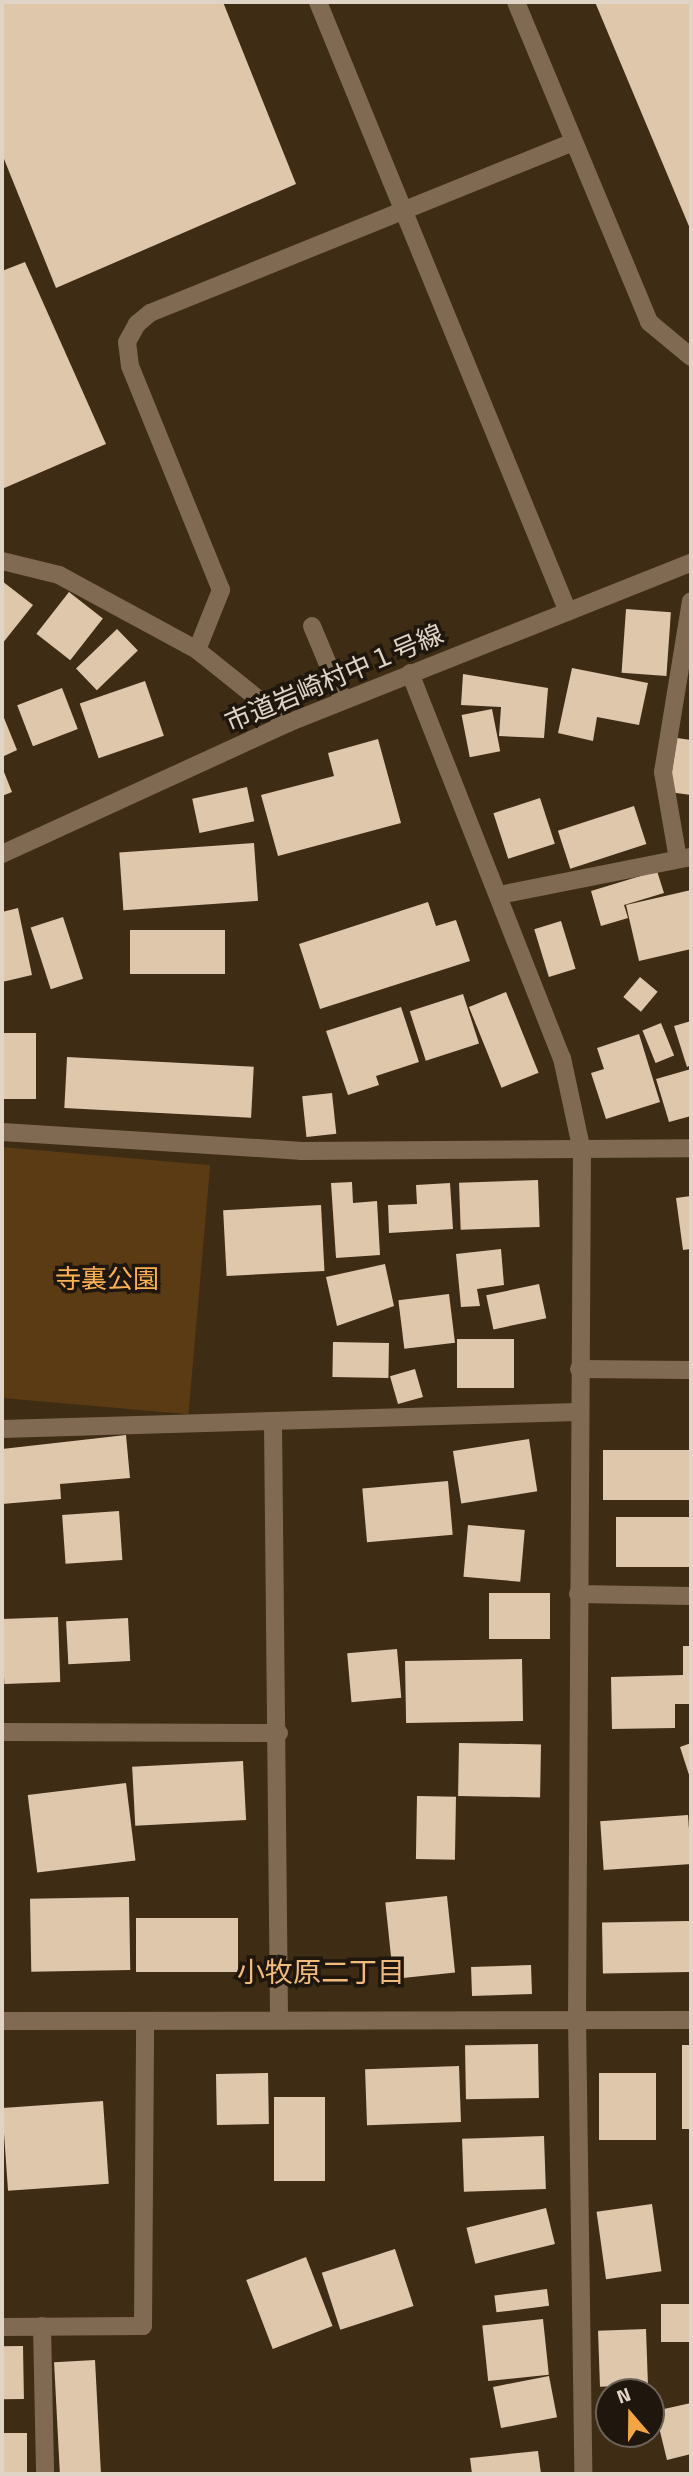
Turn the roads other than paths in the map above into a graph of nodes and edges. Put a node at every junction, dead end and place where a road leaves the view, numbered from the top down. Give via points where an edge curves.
1 (318, 2) edge
2 (516, 2) edge
3 (574, 142) junction
4 (403, 210) junction
5 (691, 357) edge
6 (2, 561) edge
7 (691, 563) edge
8 (691, 601) edge
9 (568, 612) junction
10 (312, 626) dead end
11 (197, 650) junction
12 (410, 673) junction
13 (342, 700) junction
14 (288, 723) junction
15 (2, 854) edge
16 (685, 858) edge
17 (499, 895) junction
18 (2, 1132) edge
19 (691, 1147) edge
20 (582, 1151) junction
21 (579, 1369) junction
22 (691, 1370) edge
23 (577, 1412) junction
24 (274, 1423) junction
25 (2, 1429) edge
26 (578, 1594) junction
27 (691, 1595) edge
28 (2, 1732) edge
29 (279, 1733) junction
30 (279, 2017) junction
31 (577, 2017) junction
32 (691, 2020) edge
33 (2, 2021) edge
34 (145, 2022) junction
35 (43, 2326) junction
36 (2, 2327) edge
37 (45, 2474) edge
38 (583, 2474) edge

1 - 4 street
2 - 3 street
3 - 4 street
3 - 5 street via 649,323
4 - 9 street
4 - 11 street via 150,313 127,342 130,366 221,590
6 - 11 street via 59,575
7 - 9 street, 市道岩崎村中１号線
8 - 16 street via 663,772
9 - 12 street, 市道岩崎村中１号線
10 - 13 street
11 - 14 street
12 - 13 street, 市道岩崎村中１号線
12 - 17 street
13 - 14 street, 市道岩崎村中１号線
14 - 15 street, 市道岩崎村中１号線
16 - 17 street
17 - 20 street via 562,1058
18 - 20 street via 302,1151
19 - 20 street
20 - 21 street
21 - 22 street
21 - 23 street
23 - 24 street
23 - 26 street
24 - 25 street
24 - 29 street
26 - 27 street
26 - 31 street
28 - 29 street
29 - 30 street
30 - 31 street
30 - 34 street
31 - 32 street
31 - 38 street
33 - 34 street
34 - 35 street via 143,2326
35 - 36 street
35 - 37 street

